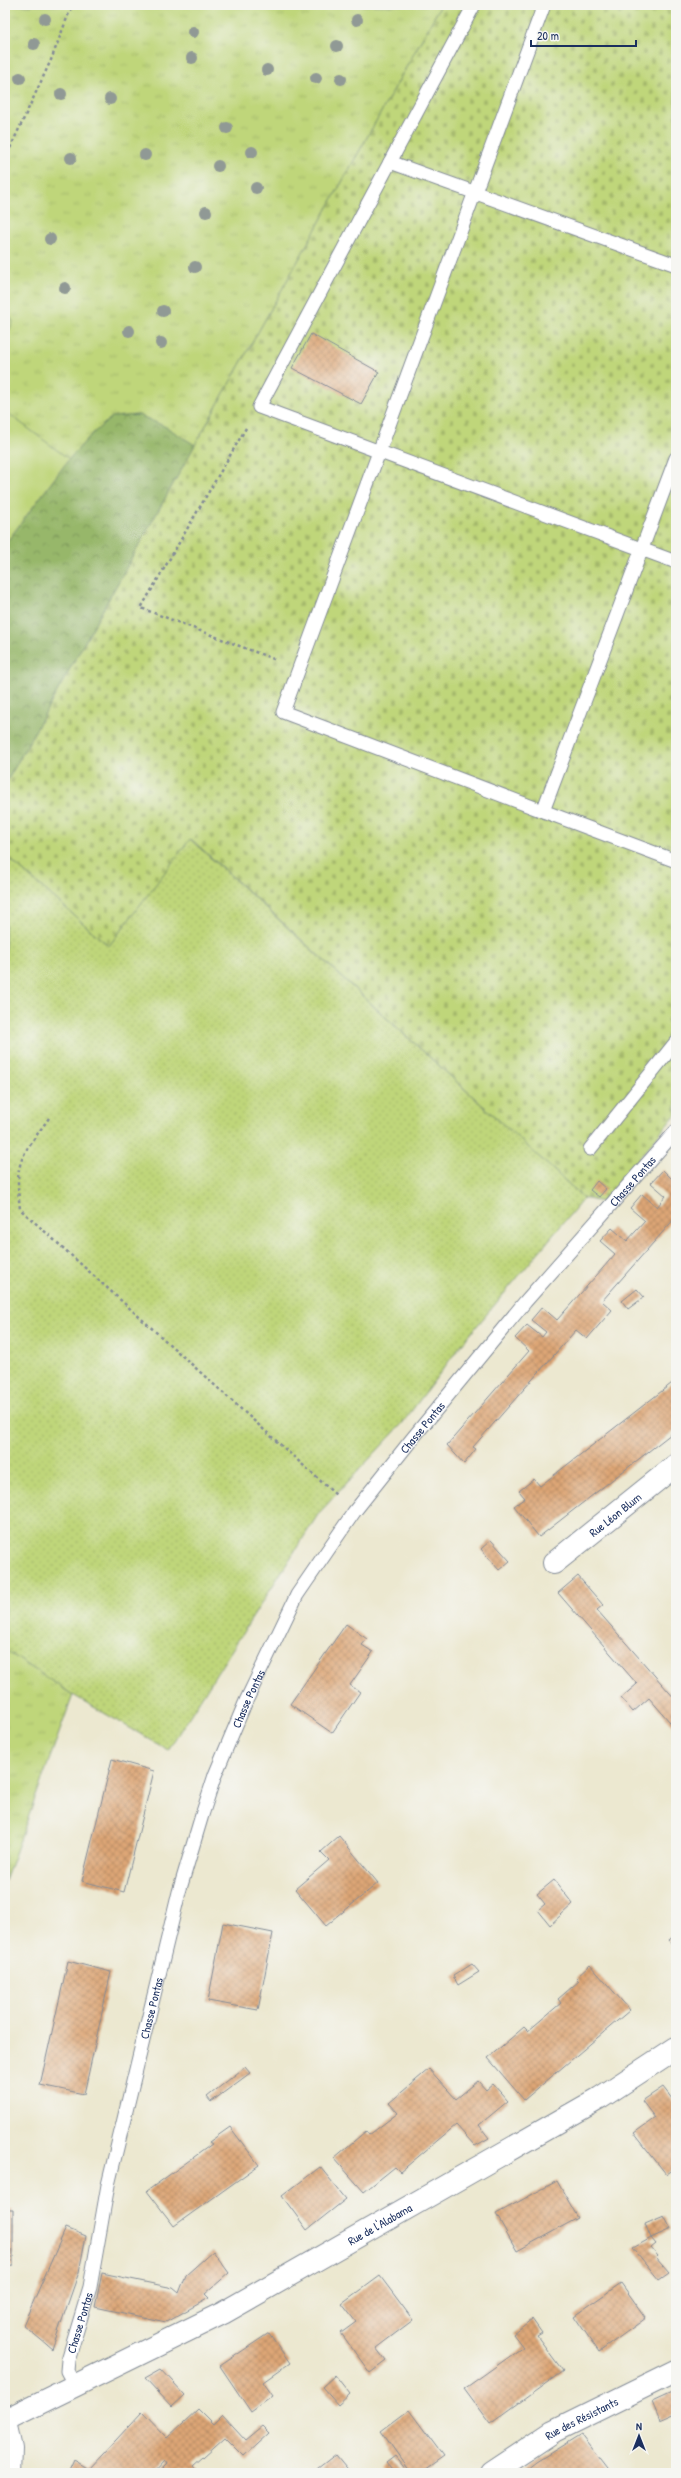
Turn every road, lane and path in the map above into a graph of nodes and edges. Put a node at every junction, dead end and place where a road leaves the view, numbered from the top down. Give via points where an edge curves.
1 (72, 5) edge
2 (474, 5) edge
3 (544, 5) edge
4 (5, 160) edge
5 (390, 162) junction
6 (474, 193) junction
7 (676, 265) edge
8 (259, 407) junction
9 (379, 452) junction
10 (676, 458) edge
11 (642, 549) junction
12 (676, 562) edge
13 (299, 669) junction
14 (543, 811) junction
15 (676, 861) edge
16 (676, 1042) edge
17 (49, 1118) dead end
18 (676, 1131) edge
19 (590, 1149) dead end
20 (676, 1464) edge
21 (354, 1512) junction
22 (554, 1563) dead end
23 (676, 2048) edge
24 (676, 2371) edge
25 (75, 2386) junction
26 (5, 2421) edge
27 (10, 2473) edge
28 (491, 2473) edge

1 - 4 path via 51,60
2 - 5 lane
3 - 6 lane
5 - 6 lane
5 - 8 lane
6 - 7 lane
6 - 9 lane
8 - 9 lane
8 - 13 path via 141,608
9 - 11 lane
9 - 13 lane
10 - 11 lane
11 - 12 lane
11 - 14 lane
13 - 14 lane via 283,712
14 - 15 lane
16 - 19 lane
17 - 21 path via 21,1156 16,1180 20,1209
18 - 21 lane, Chasse Pontas via 525,1302
20 - 22 street, Rue Léon Blum
21 - 25 lane, Chasse Pontas via 297,1595 246,1701 215,1775 202,1815 179,1892 108,2185 90,2287 68,2360 67,2371
23 - 25 street, Rue de l'Alabama via 600,2098 229,2309
24 - 28 street, Rue des Résistants via 554,2431
25 - 26 street, Rue de l'Alabama
26 - 27 street via 11,2449

